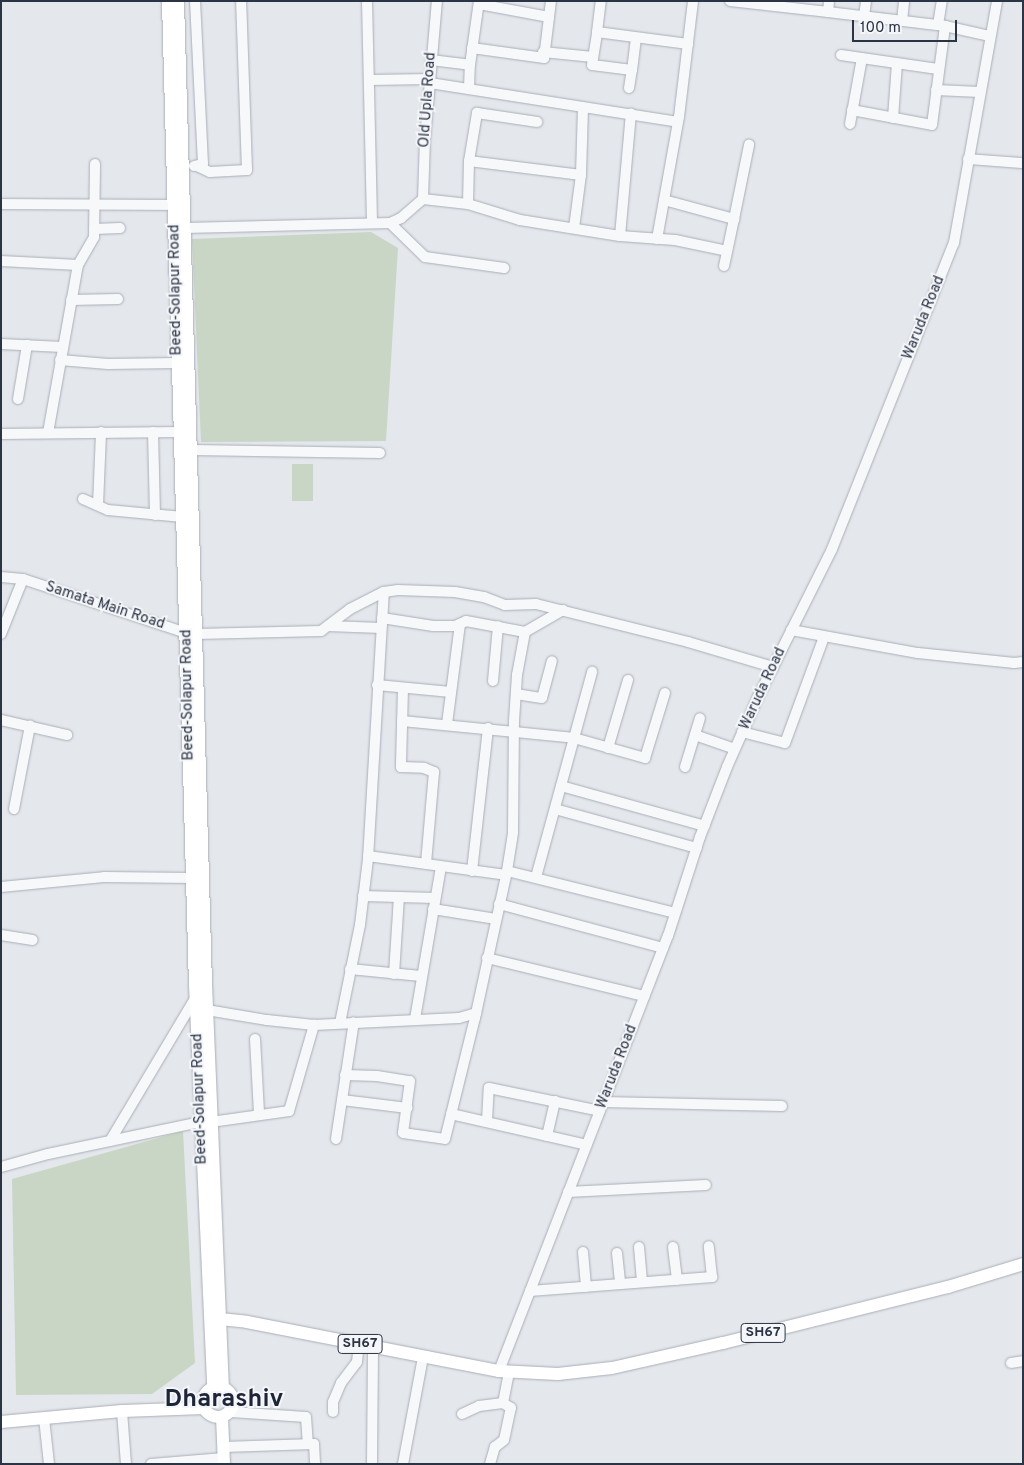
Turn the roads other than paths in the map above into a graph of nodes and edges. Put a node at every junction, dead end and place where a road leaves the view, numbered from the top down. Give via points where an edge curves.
1 (168, 1) edge
2 (178, 1) edge
3 (195, 1) edge
4 (241, 1) edge
5 (367, 1) edge
6 (438, 1) edge
7 (551, 1) edge
8 (601, 1) edge
9 (693, 1) edge
10 (730, 1) edge
11 (866, 1) edge
12 (904, 1) edge
13 (942, 1) edge
14 (997, 1) edge
15 (479, 3) edge
16 (795, 5) edge
17 (828, 6) edge
18 (864, 16) junction
19 (549, 17) junction
20 (902, 21) junction
21 (941, 26) junction
22 (598, 32) junction
23 (989, 36) junction
24 (636, 38) junction
25 (688, 44) junction
26 (472, 48) junction
27 (543, 52) junction
28 (841, 55) dead end
29 (593, 58) junction
30 (862, 58) junction
31 (431, 60) junction
32 (897, 63) junction
33 (470, 65) junction
34 (938, 69) junction
35 (632, 70) junction
36 (370, 80) junction
37 (430, 81) junction
38 (469, 88) junction
39 (629, 88) dead end
40 (936, 90) junction
41 (980, 92) junction
42 (583, 108) junction
43 (852, 110) junction
44 (631, 113) junction
45 (893, 118) junction
46 (537, 122) dead end
47 (678, 122) junction
48 (850, 124) dead end
49 (749, 145) dead end
50 (968, 159) junction
51 (469, 161) junction
52 (1023, 163) edge
53 (95, 164) dead end
54 (197, 166) junction
55 (184, 167) junction
56 (581, 175) junction
57 (423, 199) junction
58 (664, 200) junction
59 (1, 204) edge
60 (94, 204) junction
61 (468, 204) junction
62 (174, 205) junction
63 (734, 219) junction
64 (372, 223) junction
65 (390, 223) junction
66 (120, 228) dead end
67 (185, 228) junction
68 (574, 228) junction
69 (94, 229) junction
70 (620, 236) junction
71 (657, 239) junction
72 (727, 251) junction
73 (1, 261) edge
74 (78, 265) junction
75 (724, 266) dead end
76 (504, 268) dead end
77 (118, 299) dead end
78 (71, 300) junction
79 (1, 344) edge
80 (28, 345) junction
81 (62, 347) junction
82 (60, 360) junction
83 (178, 363) junction
84 (18, 399) dead end
85 (101, 432) junction
86 (152, 432) junction
87 (181, 432) junction
88 (48, 433) junction
89 (1, 434) edge
90 (192, 450) junction
91 (380, 453) dead end
92 (83, 499) dead end
93 (98, 505) junction
94 (155, 514) junction
95 (183, 517) junction
96 (1, 577) edge
97 (23, 580) junction
98 (384, 592) junction
99 (563, 610) junction
100 (381, 623) junction
101 (460, 624) junction
102 (328, 626) junction
103 (498, 626) junction
104 (791, 630) junction
105 (525, 632) junction
106 (1, 634) edge
107 (192, 634) junction
108 (824, 637) junction
109 (552, 661) dead end
110 (1023, 662) edge
111 (773, 668) junction
112 (592, 672) dead end
113 (628, 680) dead end
114 (493, 681) dead end
115 (377, 685) junction
116 (403, 688) junction
117 (451, 692) junction
118 (665, 693) dead end
119 (516, 694) junction
120 (700, 718) dead end
121 (1, 720) edge
122 (402, 721) junction
123 (447, 724) junction
124 (30, 726) junction
125 (488, 728) junction
126 (513, 731) junction
127 (742, 732) junction
128 (67, 735) dead end
129 (695, 735) junction
130 (574, 738) junction
131 (608, 748) junction
132 (735, 749) junction
133 (685, 766) dead end
134 (562, 786) junction
135 (14, 809) dead end
136 (555, 809) junction
137 (705, 826) junction
138 (697, 848) junction
139 (368, 856) junction
140 (426, 864) junction
141 (441, 866) junction
142 (472, 871) junction
143 (507, 873) junction
144 (536, 877) junction
145 (193, 878) junction
146 (1, 887) edge
147 (363, 896) junction
148 (399, 897) junction
149 (435, 898) junction
150 (499, 904) junction
151 (433, 909) junction
152 (675, 914) junction
153 (496, 918) junction
154 (1, 935) edge
155 (33, 940) dead end
156 (663, 948) junction
157 (487, 958) junction
158 (350, 969) junction
159 (394, 974) junction
160 (421, 976) junction
161 (644, 996) junction
162 (196, 997) junction
163 (207, 1010) junction
164 (476, 1013) junction
165 (415, 1019) junction
166 (354, 1022) junction
167 (340, 1023) junction
168 (314, 1025) junction
169 (255, 1039) dead end
170 (345, 1075) junction
171 (342, 1100) junction
172 (556, 1101) junction
173 (602, 1106) junction
174 (782, 1106) dead end
175 (408, 1108) junction
176 (259, 1114) junction
177 (451, 1114) junction
178 (487, 1121) junction
179 (206, 1122) junction
180 (547, 1136) junction
181 (336, 1138) dead end
182 (110, 1141) junction
183 (586, 1145) junction
184 (1, 1166) edge
185 (706, 1185) dead end
186 (568, 1192) junction
187 (709, 1246) dead end
188 (639, 1247) dead end
189 (673, 1247) dead end
190 (583, 1252) dead end
191 (617, 1253) dead end
192 (1023, 1264) edge
193 (677, 1280) junction
194 (642, 1282) junction
195 (620, 1284) junction
196 (586, 1287) junction
197 (530, 1291) junction
198 (220, 1319) junction
199 (359, 1344) junction
200 (373, 1347) junction
201 (423, 1357) junction
202 (1023, 1361) edge
203 (1011, 1363) dead end
204 (504, 1371) junction
205 (218, 1388) junction
206 (503, 1403) junction
207 (203, 1404) junction
208 (122, 1411) junction
209 (333, 1412) dead end
210 (462, 1414) dead end
211 (226, 1415) junction
212 (44, 1418) junction
213 (1, 1420) edge
214 (308, 1444) junction
215 (224, 1456) edge
216 (49, 1464) edge
217 (126, 1464) edge
218 (151, 1464) edge
219 (315, 1464) edge
220 (372, 1464) edge
221 (403, 1464) edge
222 (490, 1464) edge

1 - 62 main road, Beed-Solapur Road
2 - 55 main road, Beed-Solapur Road
3 - 54 street via 203,164
4 - 54 street via 247,170 210,172
5 - 36 street
6 - 31 street, Old Upla Road
7 - 19 street
8 - 22 street
9 - 25 street
10 - 16 street
11 - 18 street
12 - 20 street
13 - 21 street
14 - 23 street, Waruda Road
15 - 19 street
15 - 26 street
16 - 17 street
17 - 18 street
18 - 20 street
19 - 27 street
20 - 21 street
21 - 23 street
21 - 34 street
22 - 24 street
22 - 29 street
23 - 41 street, Waruda Road
24 - 25 street
24 - 35 street
25 - 47 street
26 - 27 street via 544,58
26 - 33 street
27 - 29 street
28 - 30 street
29 - 35 street via 592,65
30 - 32 street
30 - 43 street
31 - 33 street
31 - 37 street, Old Upla Road
32 - 34 street
32 - 45 street
33 - 38 street
34 - 40 street
35 - 39 street
36 - 37 street
36 - 64 street
37 - 38 street
37 - 57 street, Old Upla Road
38 - 42 street
40 - 41 street
40 - 45 street via 932,124
41 - 50 street, Waruda Road
42 - 44 street
42 - 56 street
43 - 45 street
43 - 48 street
44 - 47 street
44 - 70 street
46 - 51 street via 477,113
47 - 58 street
49 - 63 street
50 - 52 street
50 - 104 street, Waruda Road via 954,242 832,549
51 - 56 street
51 - 61 street
53 - 60 street
54 - 55 street
55 - 67 main road, Beed-Solapur Road
56 - 68 street
57 - 61 street
57 - 65 street
58 - 63 street
58 - 71 street
59 - 60 street
60 - 62 street
60 - 69 street
61 - 68 street via 520,220
62 - 83 main road, Beed-Solapur Road
63 - 72 street
64 - 65 street
64 - 67 street
65 - 76 street via 426,257
66 - 69 street
67 - 90 main road, Beed-Solapur Road
68 - 70 street
69 - 74 street via 94,237
70 - 71 street
71 - 72 street
72 - 75 street
73 - 74 street
74 - 78 street
77 - 78 street
78 - 81 street
79 - 80 street
80 - 81 street
80 - 84 street
81 - 82 street
82 - 83 street via 108,364
82 - 88 street
83 - 87 main road, Beed-Solapur Road
85 - 86 street
85 - 88 street
85 - 93 street
86 - 87 street
86 - 94 street
87 - 95 main road, Beed-Solapur Road
88 - 89 street
90 - 91 street
90 - 107 main road, Beed-Solapur Road
92 - 93 street
93 - 94 street via 108,510
94 - 95 street
95 - 107 main road, Beed-Solapur Road
96 - 97 street, Samata Main Road
97 - 106 street
97 - 107 street, Samata Main Road
98 - 99 street via 455,592 484,597 504,605 536,604
98 - 100 street
98 - 102 street via 358,604
99 - 105 street
99 - 111 street
100 - 101 street
100 - 102 street
100 - 115 street
101 - 103 street via 466,621
101 - 117 street
102 - 107 street, Samata Main Road via 322,631
103 - 105 street
103 - 114 street
104 - 108 street
104 - 111 street, Waruda Road
105 - 119 street
107 - 145 main road, Beed-Solapur Road
107 - 163 main road, Beed-Solapur Road
108 - 110 street via 918,652
108 - 127 street via 785,743
109 - 119 street via 542,698
111 - 127 street, Waruda Road
112 - 130 street
113 - 131 street
115 - 116 street
115 - 139 street
116 - 117 street
116 - 122 street
117 - 123 street
118 - 131 street via 645,758
119 - 126 street
120 - 129 street
121 - 124 street
122 - 123 street
122 - 140 street via 401,767 434,772
123 - 125 street
124 - 128 street
124 - 135 street
125 - 126 street
125 - 142 street
126 - 130 street
126 - 143 street via 513,832
127 - 132 street, Waruda Road
129 - 132 street
129 - 133 street
130 - 131 street
130 - 134 street
132 - 137 street, Waruda Road
134 - 136 street
134 - 137 street
136 - 138 street
136 - 144 street
137 - 138 street, Waruda Road
138 - 152 street, Waruda Road
139 - 140 street
139 - 147 street
140 - 141 street
141 - 142 street
141 - 149 street
142 - 143 street
143 - 144 street
143 - 150 street
144 - 152 street
145 - 146 street via 104,878
145 - 162 main road, Beed-Solapur Road
147 - 148 street
147 - 158 street
148 - 149 street
148 - 159 street
149 - 151 street
150 - 153 street
150 - 156 street
151 - 153 street
151 - 160 street
152 - 156 street, Waruda Road
153 - 157 street
154 - 155 street
156 - 161 street, Waruda Road
157 - 161 street
157 - 164 street
158 - 159 street
158 - 167 street
159 - 160 street
160 - 165 street
161 - 173 street, Waruda Road
162 - 179 main road, Beed-Solapur Road
162 - 182 street
163 - 168 street
163 - 179 main road, Beed-Solapur Road
164 - 165 street via 459,1018
164 - 177 street
165 - 166 street
166 - 167 street
166 - 170 street
167 - 168 street
168 - 176 street via 289,1111
169 - 176 street
170 - 171 street
170 - 175 street via 410,1081
171 - 175 street
171 - 181 street
172 - 173 street
172 - 178 street via 489,1088
172 - 180 street
173 - 174 street
173 - 183 street, Waruda Road
175 - 177 street via 403,1133 445,1139
176 - 179 street
177 - 178 street
178 - 180 street
179 - 182 street
179 - 198 main road, Beed-Solapur Road
179 - 205 main road, Beed-Solapur Road
180 - 183 street
182 - 184 street
183 - 186 street, Waruda Road
185 - 186 street
186 - 197 street, Waruda Road
187 - 193 street via 712,1277
188 - 194 street
189 - 193 street
190 - 196 street
191 - 195 street
192 - 204 main road, SH67 via 948,1287 612,1368 558,1374
193 - 194 street
194 - 195 street
195 - 196 street
196 - 197 street
197 - 204 street, Waruda Road
198 - 199 main road, SH67
198 - 205 main road, Beed-Solapur Road
199 - 200 main road, SH67
199 - 209 street via 356,1362 333,1402
200 - 201 main road, SH67
200 - 220 street
201 - 204 main road, SH67
201 - 221 street
202 - 203 street
204 - 206 street, Waruda Road
205 - 207 main road via 206,1393
205 - 211 main road via 233,1398
206 - 210 street via 479,1406
206 - 222 street via 511,1408 504,1440 495,1447
207 - 208 main road
207 - 211 main road via 211,1416
207 - 213 main road
208 - 212 main road
208 - 217 street
211 - 214 street via 306,1417
211 - 215 main road
212 - 213 main road
212 - 216 street
214 - 215 street
214 - 219 street via 314,1444
215 - 218 street

